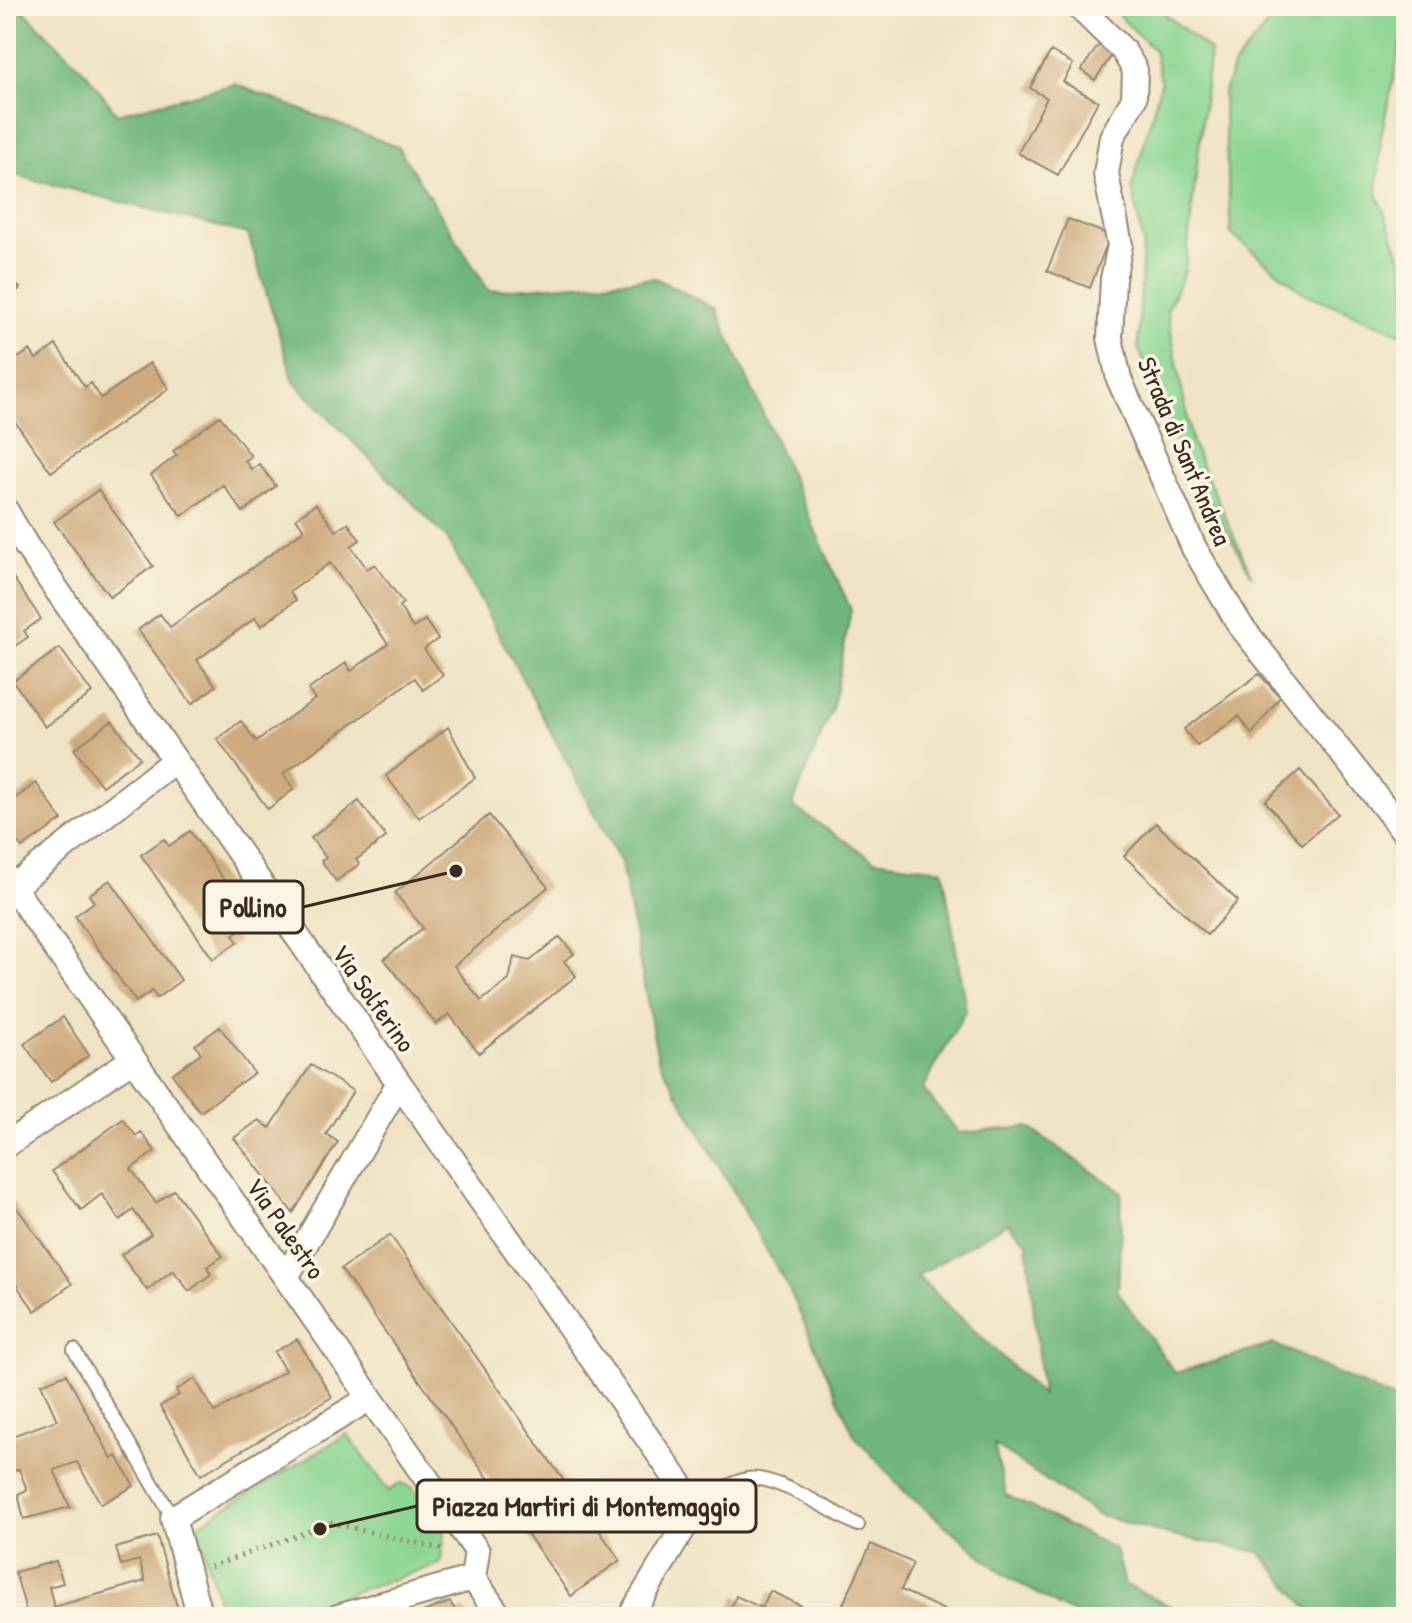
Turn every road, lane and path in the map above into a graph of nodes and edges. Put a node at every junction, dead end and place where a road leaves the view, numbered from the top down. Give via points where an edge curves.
1 (1078, 6) edge
2 (6, 511) edge
3 (175, 760) junction
4 (1406, 834) edge
5 (10, 882) edge
6 (133, 1059) junction
7 (399, 1083) junction
8 (6, 1145) edge
9 (286, 1277) junction
10 (74, 1350) dead end
11 (370, 1398) junction
12 (696, 1507) junction
13 (173, 1518) junction
14 (858, 1525) dead end
15 (442, 1549) dead end
16 (189, 1574) junction
17 (473, 1578) junction
18 (200, 1617) edge
19 (338, 1617) edge
20 (500, 1617) edge
21 (630, 1617) edge

1 - 4 street, Strada di Sant'Andrea via 1123,50 1135,70 1134,99 1112,137 1106,174 1120,245 1110,326 1119,379 1194,548 1240,625
2 - 3 street, Via Solferino
3 - 5 street
3 - 7 street, Via Solferino
5 - 6 street, Via Palestro
6 - 8 street
6 - 9 street, Via Palestro
7 - 9 street, Via Solferino
7 - 12 street
9 - 11 street, Via Palestro
10 - 13 lane
11 - 13 street
11 - 17 street, Via Palestro via 477,1551
12 - 14 lane via 733,1484 756,1478
12 - 21 street
13 - 16 street
15 - 16 path via 331,1523
16 - 18 street
17 - 19 street
17 - 20 street, Via Palestro

